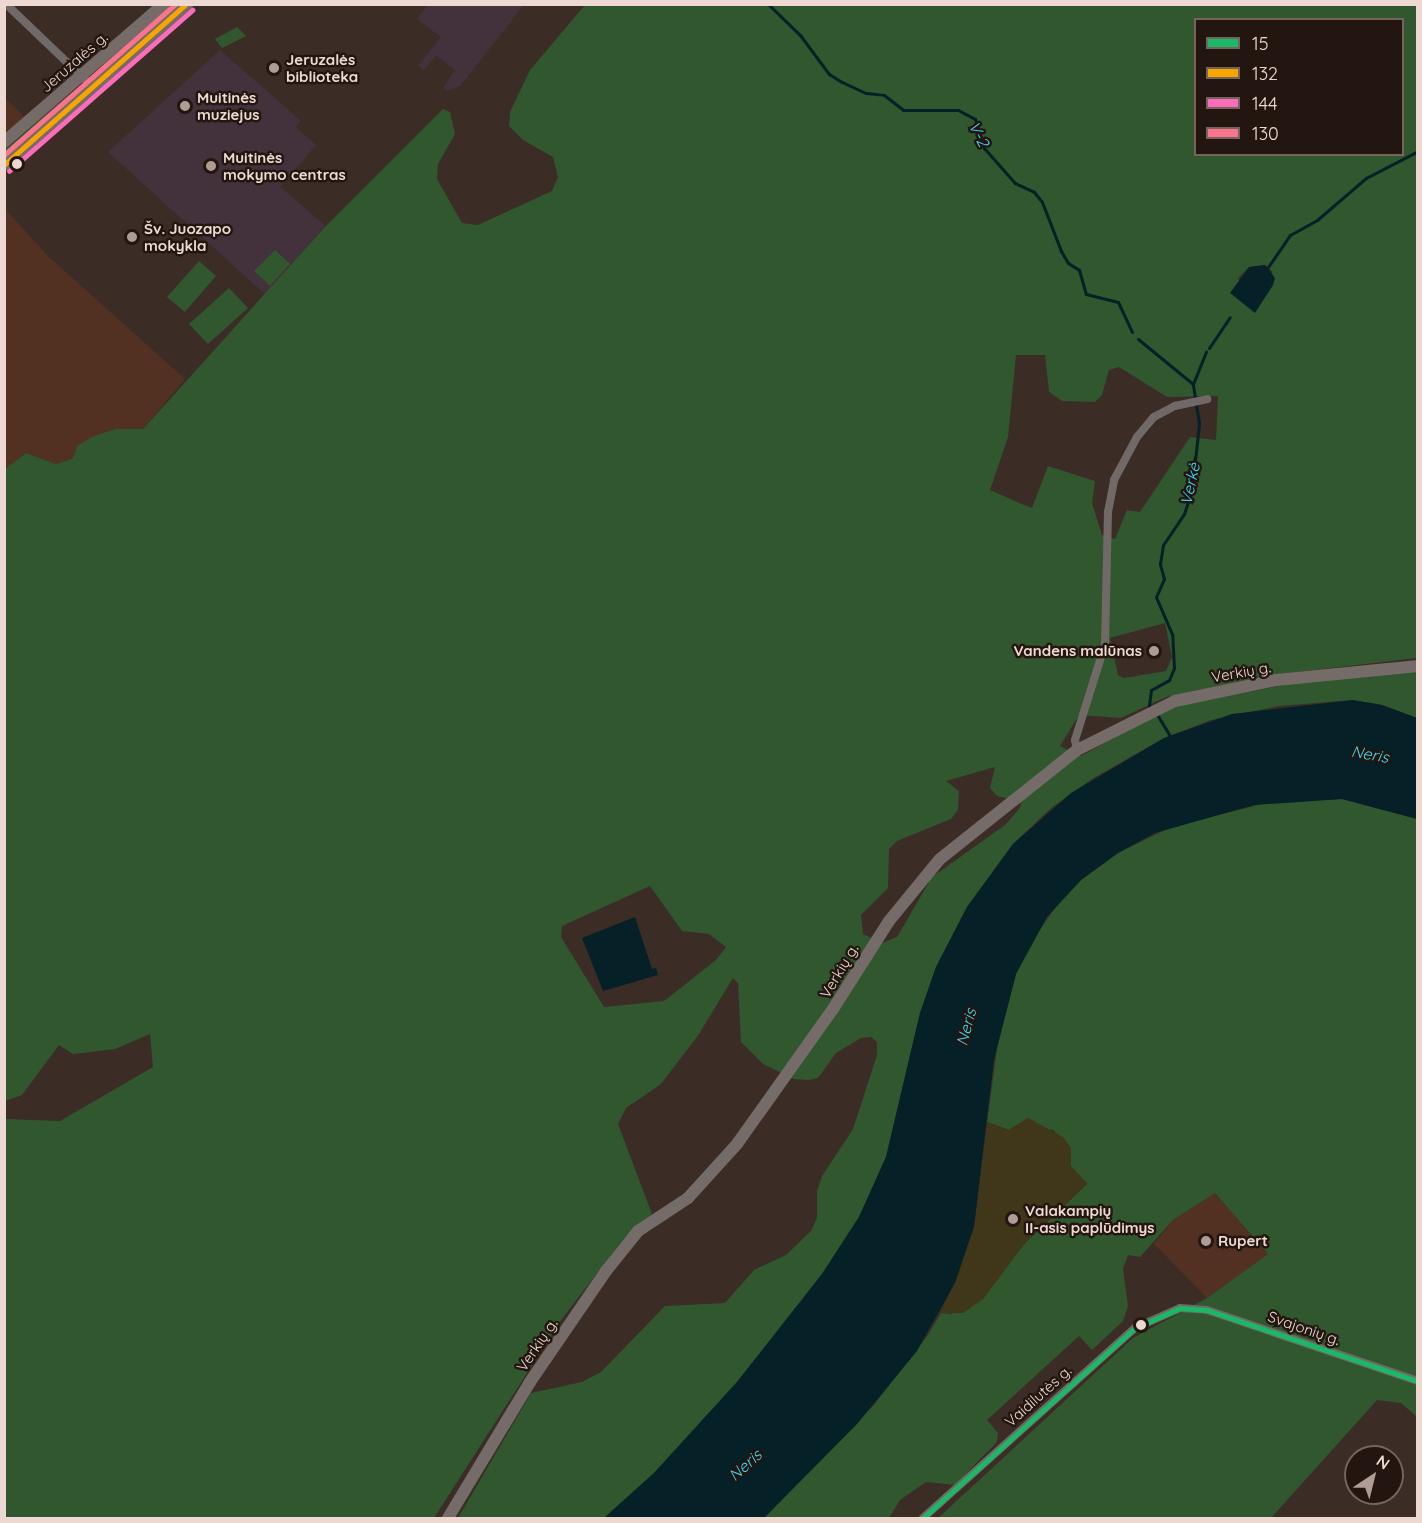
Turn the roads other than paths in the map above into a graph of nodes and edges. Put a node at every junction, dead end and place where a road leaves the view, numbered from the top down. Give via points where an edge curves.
1 (6, 4) edge
2 (164, 4) edge
3 (187, 4) edge
4 (82, 75) junction
5 (93, 87) junction
6 (4, 142) edge
7 (4, 165) edge
8 (1207, 399) dead end
9 (1418, 666) edge
10 (1077, 750) junction
11 (1180, 1308) joint
12 (1418, 1381) edge
13 (448, 1518) edge
14 (923, 1518) edge

1 - 4 street
2 - 4 main road, Jeruzalės g.
3 - 5 main road, Jeruzalės g.
4 - 5 street
4 - 6 main road, Jeruzalės g.
5 - 7 main road, Jeruzalės g.
8 - 10 street via 1167,409 1144,426 1114,480 1108,512 1105,644 1075,740
9 - 10 main road, Verkių g. via 1287,679 1194,696 1160,707
10 - 13 main road, Verkių g. via 940,859 921,879 753,1124 688,1198 638,1231 613,1262 535,1374
11 - 12 street, Svajonių g. via 1207,1310
11 - 14 street, Vaidilutės g. via 1135,1328

